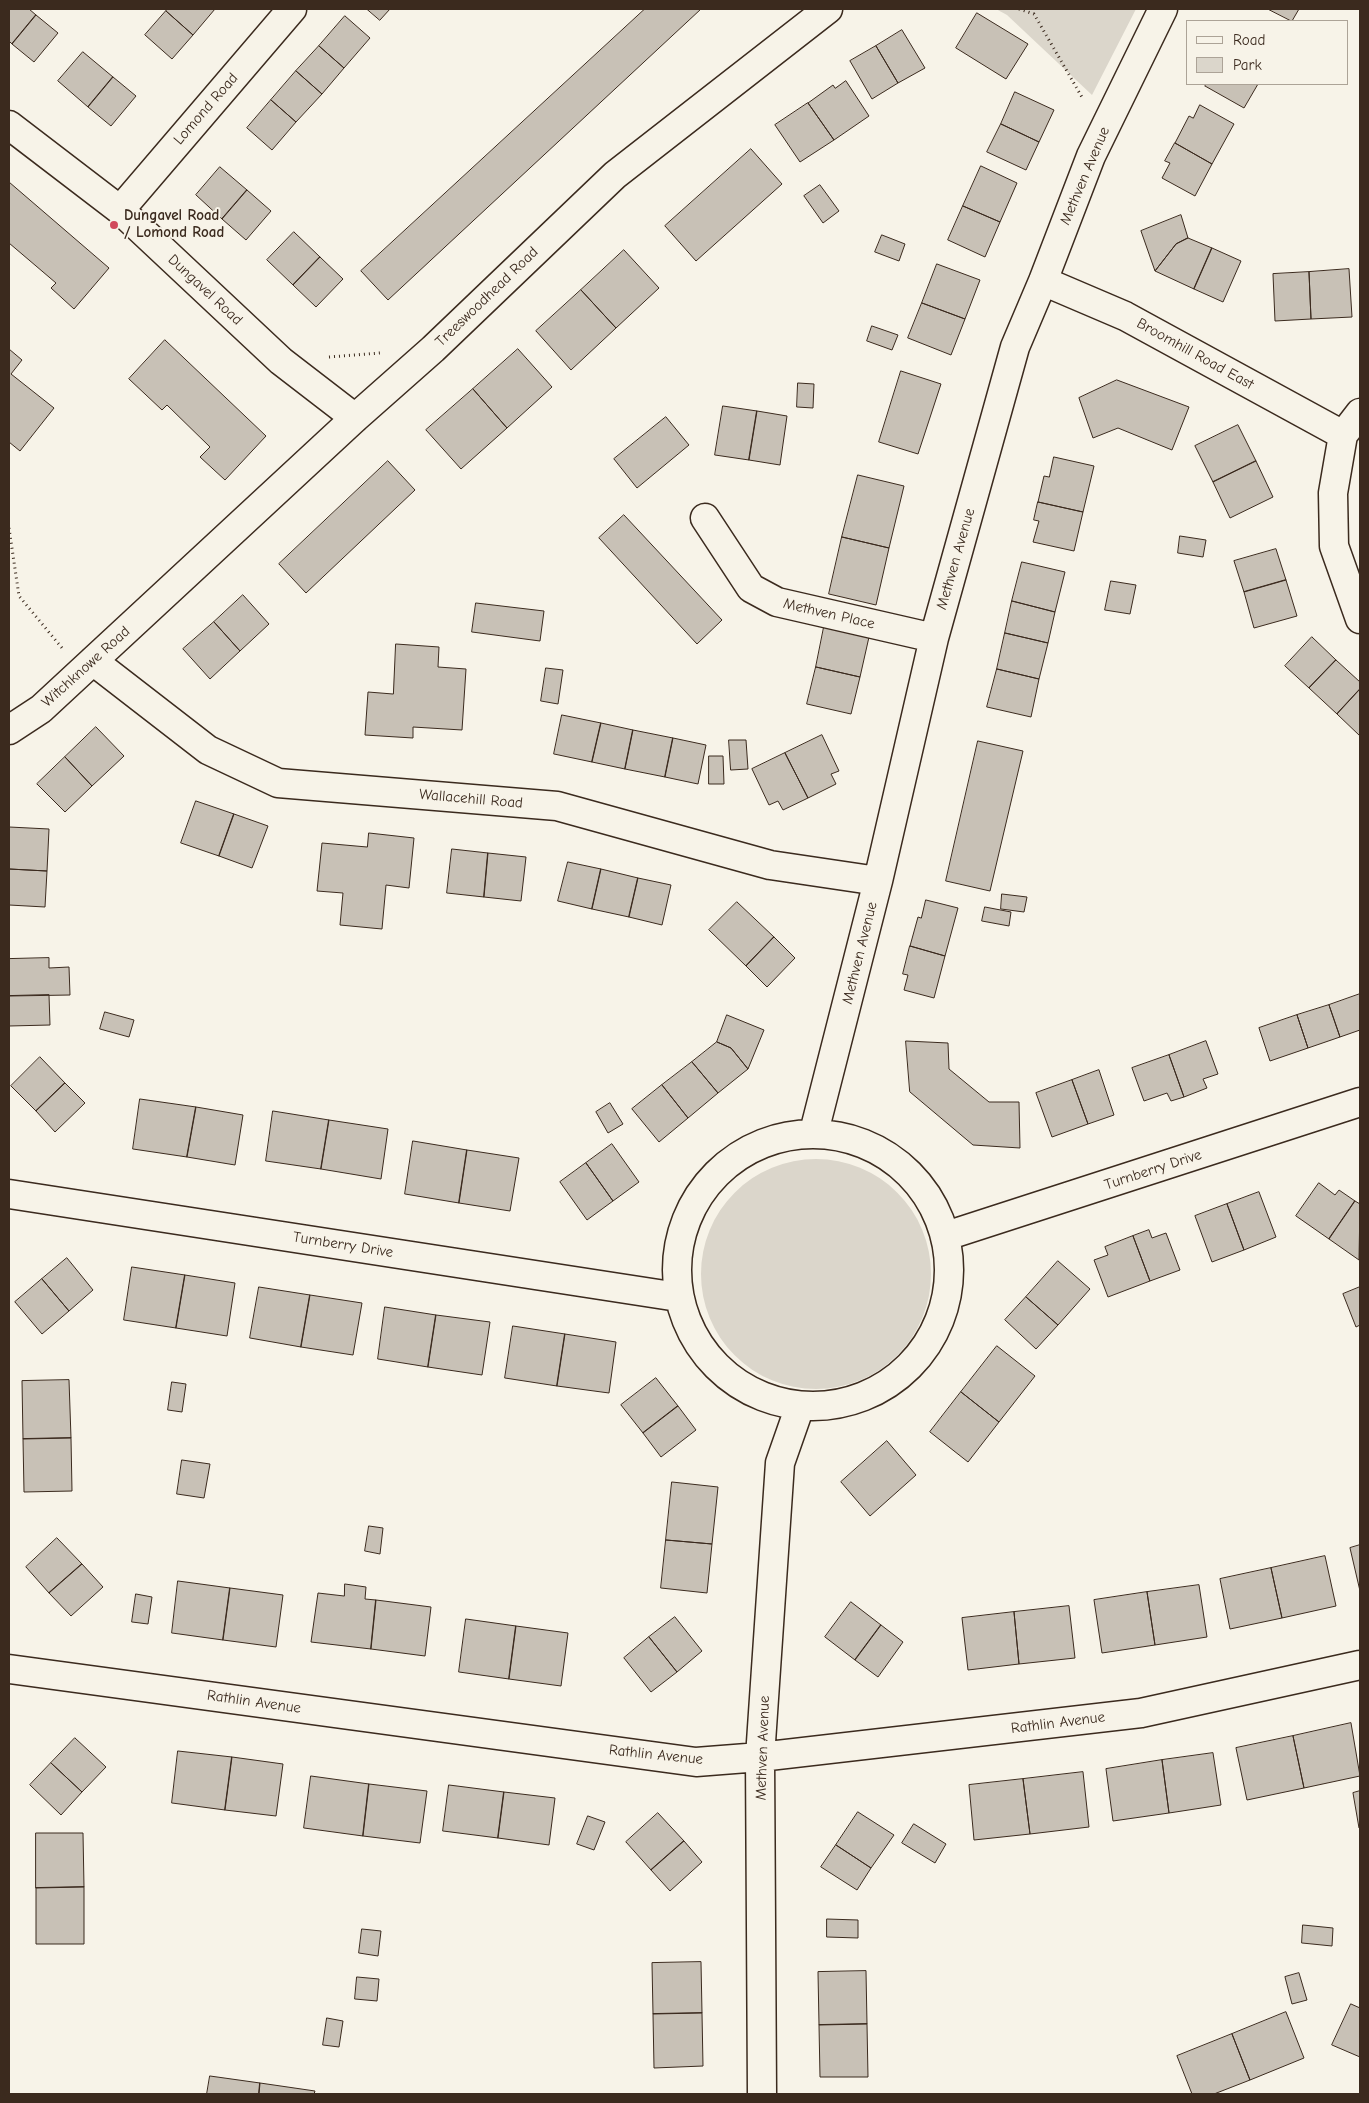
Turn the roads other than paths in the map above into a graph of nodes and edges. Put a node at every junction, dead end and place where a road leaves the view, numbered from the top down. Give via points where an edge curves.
1 (292, 9) edge
2 (828, 9) edge
3 (1163, 9) edge
4 (9, 125) edge
5 (120, 210) junction
6 (1043, 281) junction
7 (1360, 413) edge
8 (354, 418) junction
9 (1343, 435) junction
10 (705, 518) dead end
11 (159, 600) joint
12 (1360, 619) edge
13 (934, 638) junction
14 (87, 666) junction
15 (9, 730) edge
16 (878, 881) junction
17 (1360, 1102) edge
18 (814, 1132) junction
19 (9, 1194) edge
20 (946, 1236) junction
21 (678, 1297) junction
22 (800, 1406) junction
23 (1360, 1665) edge
24 (9, 1669) edge
25 (760, 1757) junction
26 (762, 2094) edge

1 - 5 street, Lomond Road
2 - 8 street, Treeswoodhead Road via 615,175 433,349
3 - 6 street, Methven Avenue via 1091,156
4 - 5 street, Dungavel Road
5 - 8 street, Dungavel Road via 281,361
6 - 9 street, Broomhill Road East via 1125,316
6 - 13 street, Methven Avenue via 1015,347
7 - 9 street
8 - 11 street, Treeswoodhead Road
9 - 12 street via 1333,493 1334,546
10 - 13 street, Methven Place via 750,588 777,602
11 - 14 street, Witchknowe Road
13 - 16 street, Methven Avenue
14 - 15 street, Witchknowe Road via 41,709
14 - 16 street, Wallacehill Road via 208,750 278,783 557,806 770,865
16 - 18 street, Methven Avenue
17 - 20 street, Turnberry Drive
18 - 20 street via 859,1140 898,1162 928,1195
18 - 21 street via 774,1137 738,1154 707,1182 686,1216 676,1256
19 - 21 street, Turnberry Drive
20 - 22 street via 950,1273 944,1310 928,1344 904,1372 872,1393 837,1405
21 - 22 street via 693,1338 721,1372 758,1395
22 - 25 street, Methven Avenue via 780,1463
23 - 25 street, Rathlin Avenue via 1141,1713
24 - 25 street, Rathlin Avenue via 696,1762
25 - 26 street, Methven Avenue

